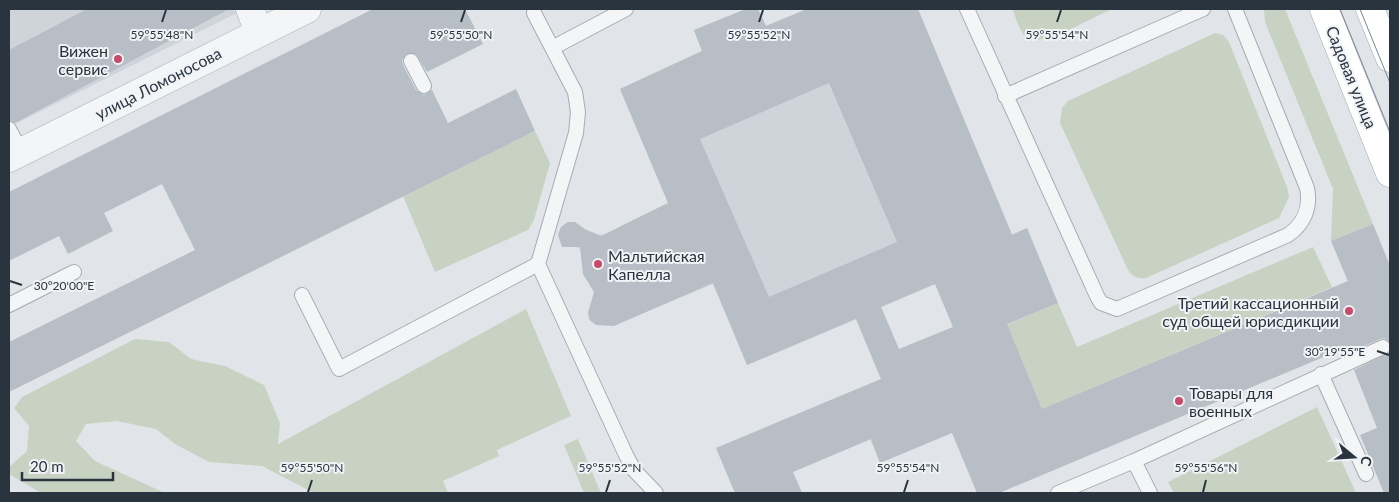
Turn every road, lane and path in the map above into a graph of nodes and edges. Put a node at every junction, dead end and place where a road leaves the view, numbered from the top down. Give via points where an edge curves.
1 (307, 9) edge
2 (626, 9) edge
3 (967, 9) edge
4 (1203, 9) edge
5 (1235, 9) edge
6 (1324, 9) edge
7 (1370, 9) edge
8 (534, 13) dead end
9 (255, 21) edge
10 (552, 48) junction
11 (1390, 58) edge
12 (411, 61) dead end
13 (424, 86) dead end
14 (1005, 96) junction
15 (13, 146) edge
16 (1390, 173) edge
17 (538, 264) junction
18 (74, 272) dead end
19 (302, 295) dead end
20 (9, 306) edge
21 (1383, 347) dead end
22 (1321, 374) junction
23 (1134, 461) junction
24 (1366, 474) dead end
25 (656, 493) edge
26 (1058, 493) edge
27 (1150, 493) edge

1 - 9 street, улица Ломоносова
2 - 10 lane
3 - 14 lane
4 - 14 lane
5 - 14 lane via 1307,188 1307,210 1297,229 1288,235 1117,309 1101,303 1097,296
6 - 16 main road, Садовая улица
7 - 11 main road
8 - 10 lane
9 - 15 street, улица Ломоносова
10 - 17 lane via 574,92 578,112 576,133
12 - 13 lane
17 - 19 lane via 339,369
17 - 25 lane via 626,455 634,470
18 - 20 lane
21 - 22 lane
22 - 23 lane
22 - 24 lane
23 - 26 lane
23 - 27 lane

